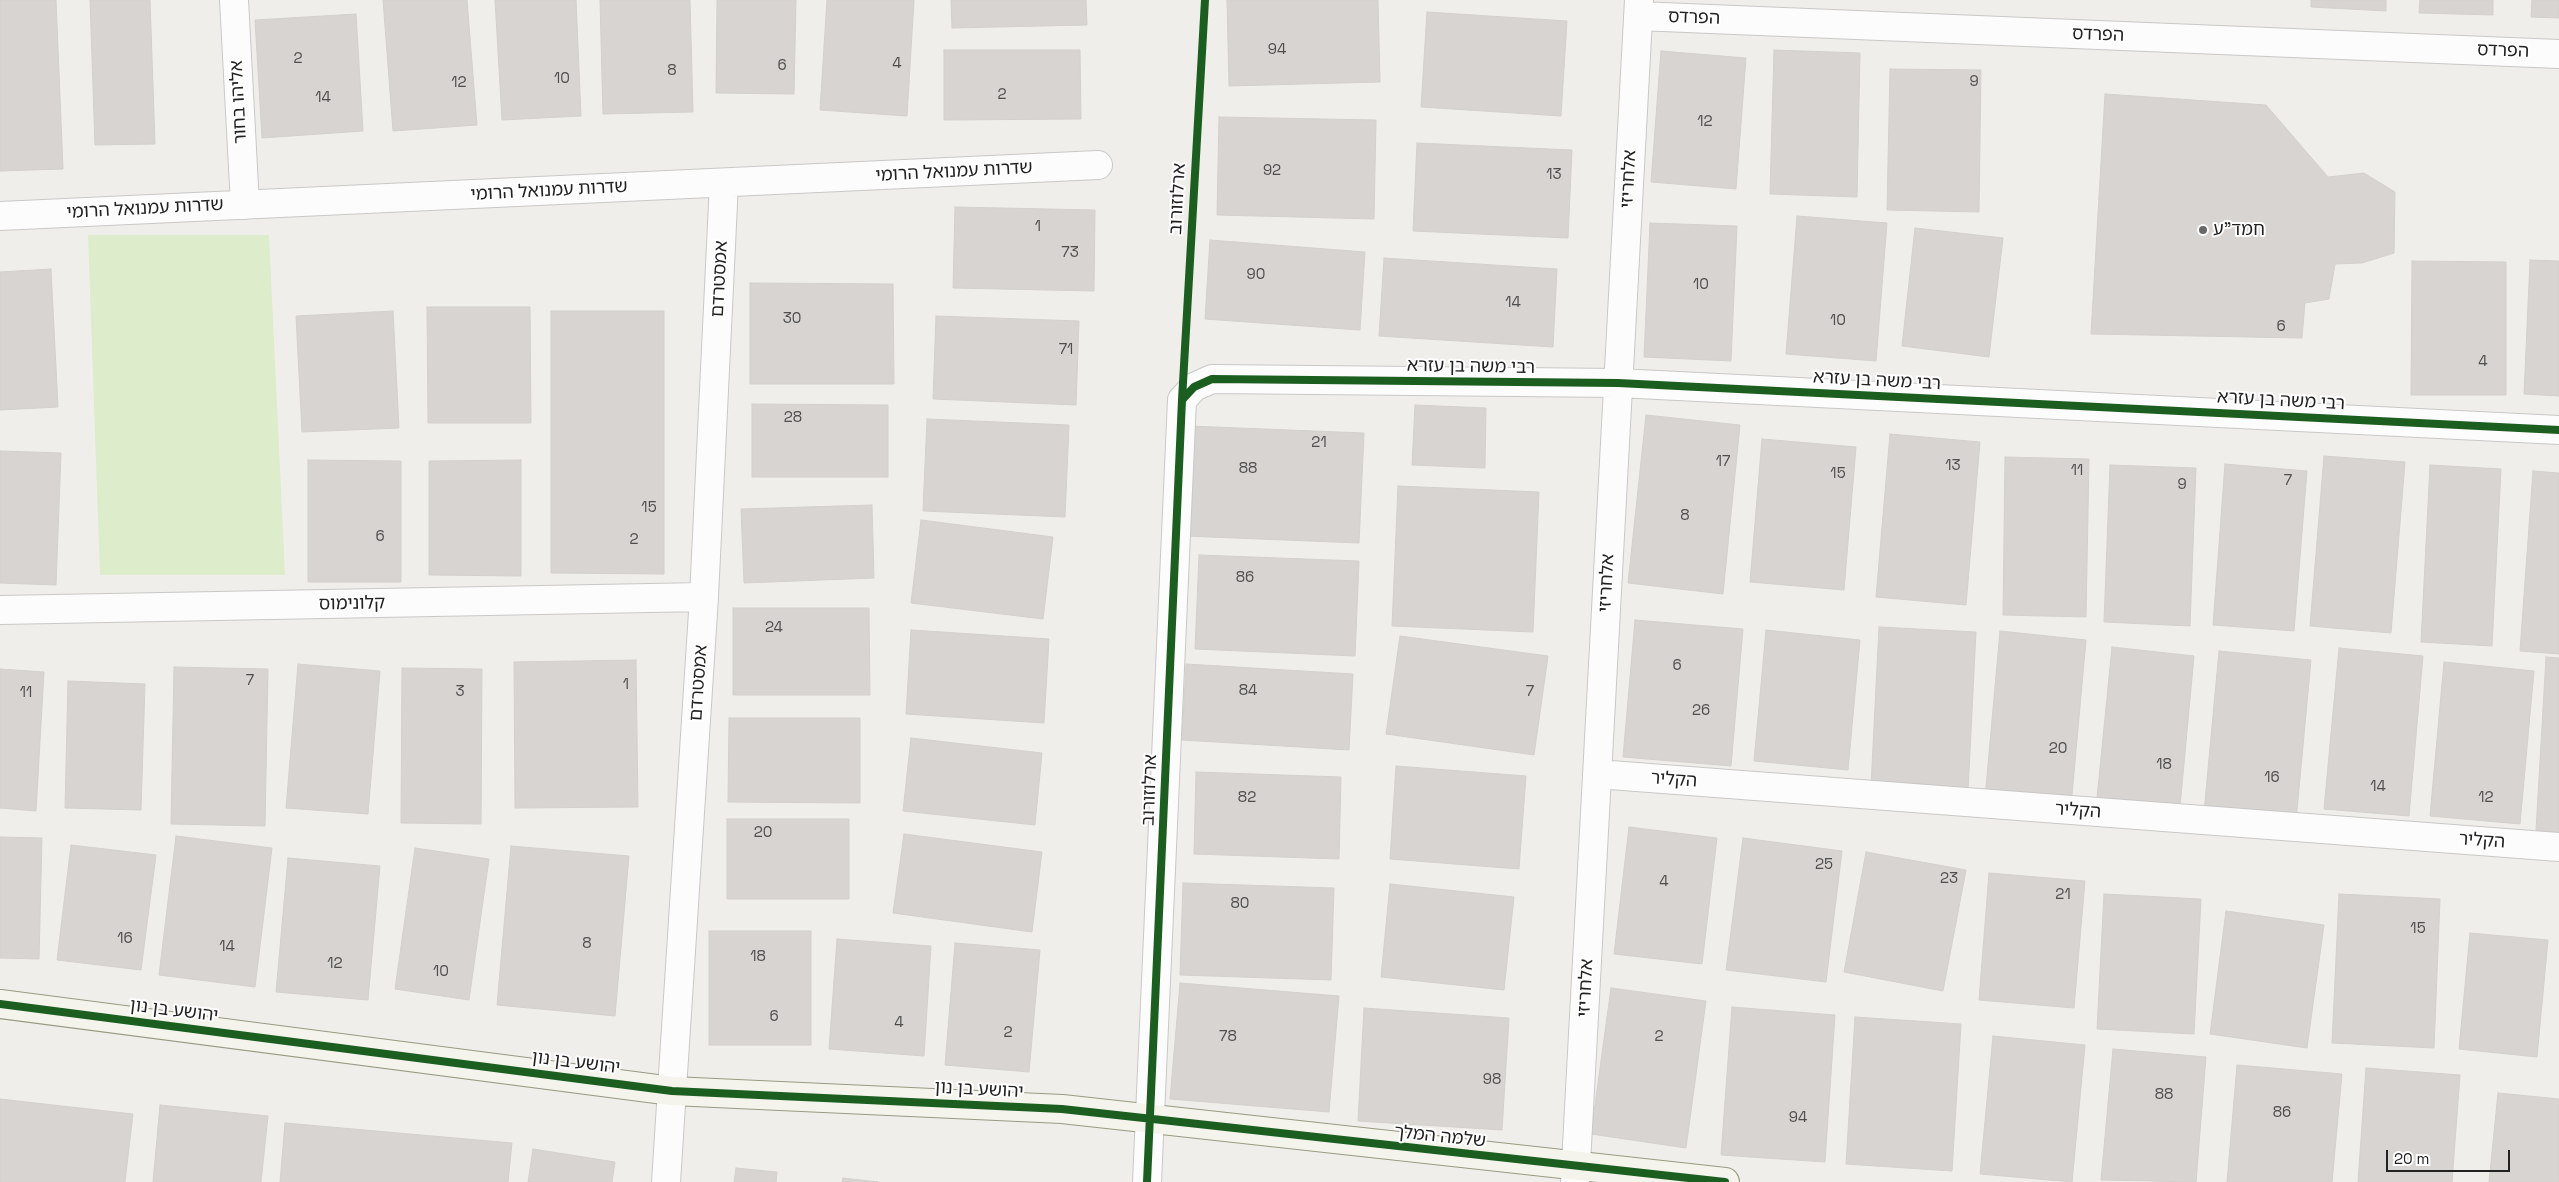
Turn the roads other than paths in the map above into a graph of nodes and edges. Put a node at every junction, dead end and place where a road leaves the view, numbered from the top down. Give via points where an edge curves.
1 (234, 0) edge
2 (1638, 8) edge
3 (2559, 54) edge
4 (1098, 165) dead end
5 (724, 184) junction
6 (245, 205) junction
7 (0, 216) edge
8 (1618, 383) junction
9 (1194, 388) joint
10 (2559, 430) edge
11 (704, 597) junction
12 (0, 610) edge
13 (1597, 774) junction
14 (2559, 847) edge
15 (0, 1004) edge
16 (672, 1091) junction
17 (1151, 1120) junction
18 (1575, 1174) edge
19 (666, 1182) edge
20 (1147, 1182) edge
21 (1725, 1182) edge

1 - 6 street, אליהו בחור
2 - 3 street, הפרדס
2 - 8 street, אלחריזי
4 - 5 street, שדרות עמנואל הרומי
5 - 6 street, שדרות עמנואל הרומי
5 - 11 street, אמסטרדם
6 - 7 street, שדרות עמנואל הרומי
8 - 9 street, רבי משה בן עזרא via 1212,379
8 - 10 street, רבי משה בן עזרא
8 - 13 street, אלחריזי
9 - 17 street, ארלוזורוב via 1182,400
11 - 12 street, קלונימוס
11 - 16 street, אמסטרדם
13 - 14 street, הקליר
13 - 18 street, אלחריזי
15 - 16 street, יהושע בן נון
16 - 17 street, יהושע בן נון via 1062,1109
16 - 19 street, אמסטרדם
17 - 18 street, שלמה המלך
17 - 20 street, ארלוזורוב
18 - 21 street, שלמה המלך

